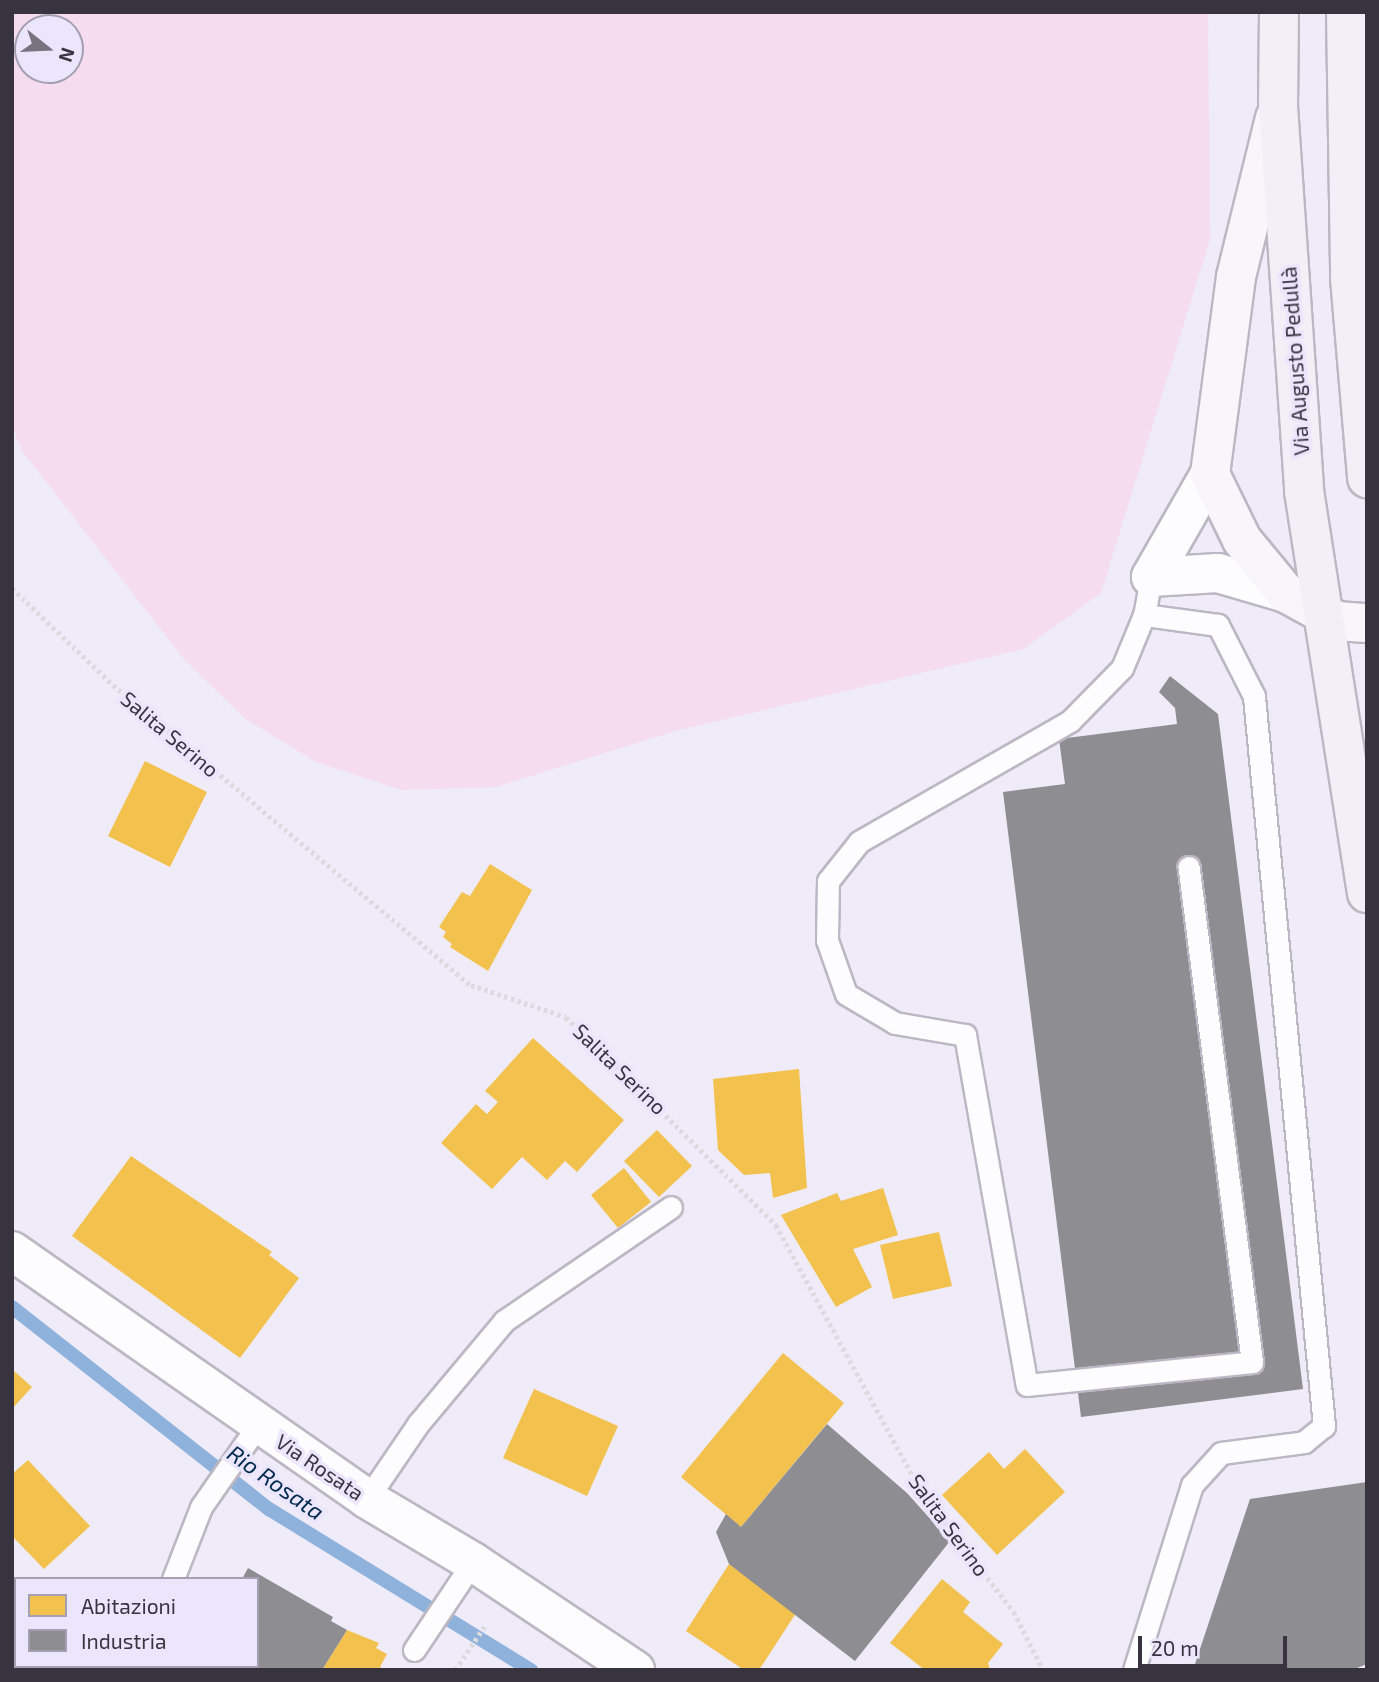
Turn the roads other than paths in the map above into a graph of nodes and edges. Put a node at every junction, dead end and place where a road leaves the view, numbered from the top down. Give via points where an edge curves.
1 (1279, 12) edge
2 (1346, 12) edge
3 (1278, 106) junction
4 (1210, 474) junction
5 (1367, 478) edge
6 (1151, 578) junction
7 (1286, 593) junction
8 (1144, 615) junction
9 (1325, 615) junction
10 (1367, 623) edge
11 (1189, 867) dead end
12 (1367, 893) edge
13 (671, 1208) dead end
14 (12, 1251) edge
15 (258, 1425) junction
16 (367, 1499) junction
17 (473, 1562) junction
18 (174, 1577) edge
19 (414, 1650) dead end
20 (635, 1670) edge
21 (1134, 1670) edge

1 - 3 main road, Via Augusto Pedullà
2 - 5 main road via 1350,278
3 - 4 street, Via Augusto Pedullà via 1236,277
3 - 9 main road, Via Augusto Pedullà via 1304,491
4 - 6 street, Via Augusto Pedullà
4 - 7 street via 1242,540
6 - 7 street via 1218,573
6 - 8 lane
7 - 9 street
8 - 11 lane via 1122,668 1070,721 859,842 828,881 827,940 846,994 895,1023 965,1035 1027,1385 1252,1362
8 - 21 lane via 1218,625 1254,696 1324,1426 1304,1442 1221,1453 1192,1485
9 - 10 street via 1337,621
9 - 12 main road, Via Augusto Pedullà
13 - 16 lane via 504,1321 418,1424
14 - 15 street, Via Rosata
15 - 16 street, Via Rosata
15 - 18 lane via 201,1507
16 - 17 street, Via Rosata
17 - 19 lane
17 - 20 street, Via Rosata

